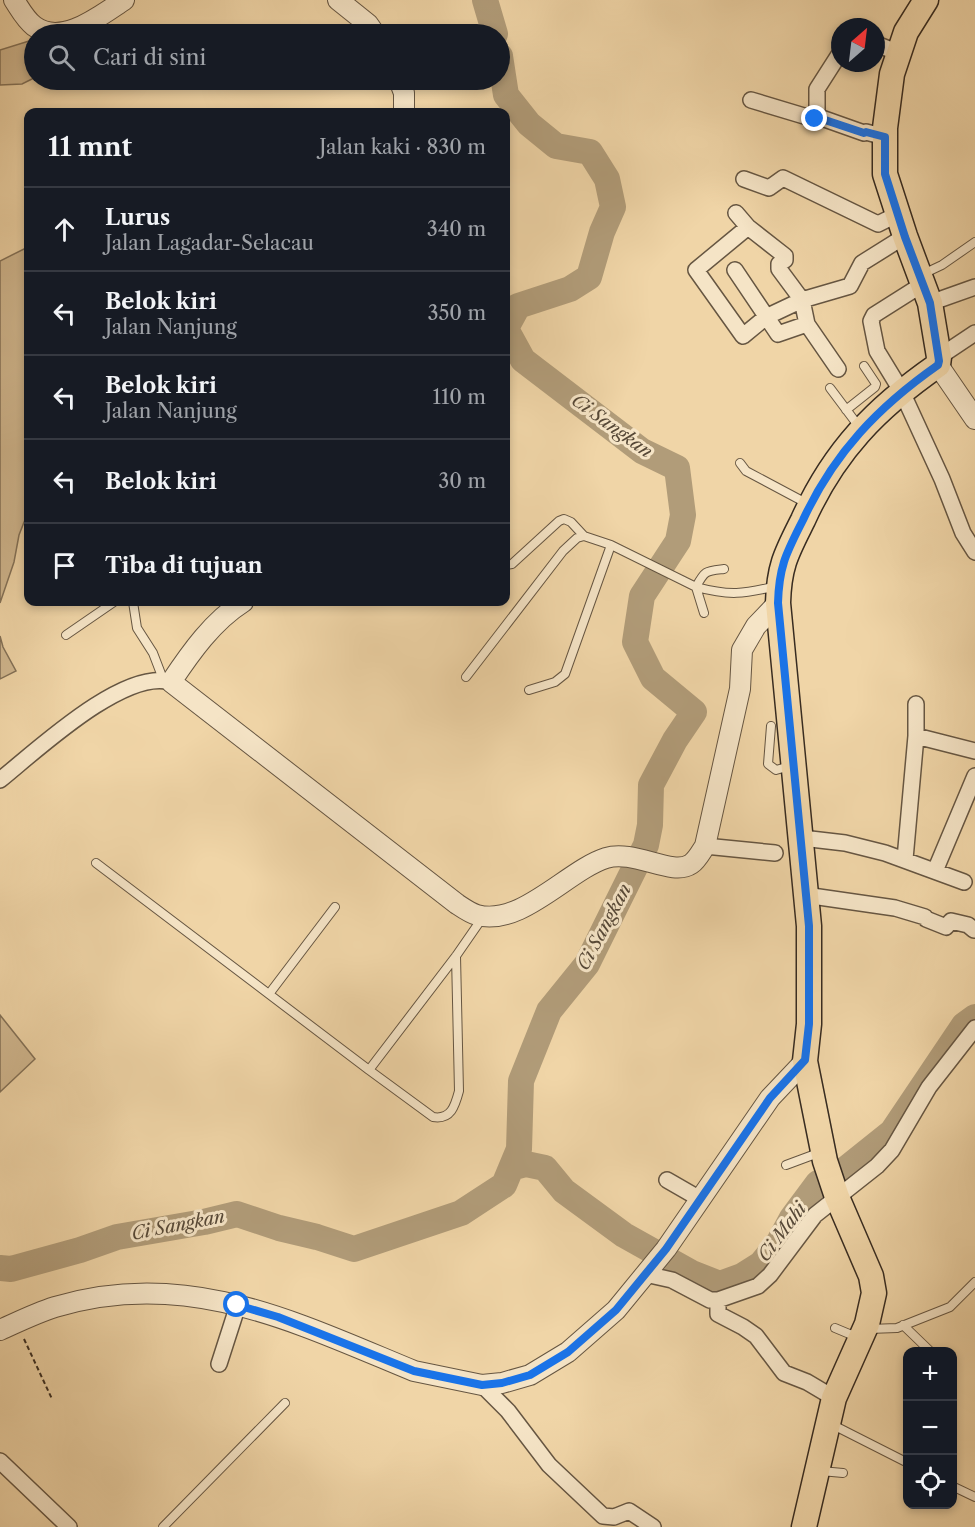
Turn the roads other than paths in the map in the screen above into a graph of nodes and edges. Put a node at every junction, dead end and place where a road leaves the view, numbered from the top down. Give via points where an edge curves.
1 (14, 0) edge
2 (124, 0) edge
3 (338, 0) edge
4 (926, 0) edge
5 (31, 24) edge
6 (86, 24) edge
7 (368, 24) edge
8 (885, 48) edge
9 (899, 53) junction
10 (831, 67) edge
11 (403, 90) edge
12 (751, 100) dead end
13 (404, 108) edge
14 (816, 117) junction
15 (885, 137) junction
16 (744, 179) dead end
17 (736, 213) dead end
18 (902, 225) junction
19 (748, 227) junction
20 (975, 242) edge
21 (735, 270) dead end
22 (975, 287) edge
23 (924, 288) junction
24 (802, 300) junction
25 (765, 317) junction
26 (807, 324) junction
27 (975, 333) edge
28 (938, 361) junction
29 (864, 366) dead end
30 (838, 369) dead end
31 (830, 388) dead end
32 (902, 392) junction
33 (846, 410) junction
34 (975, 419) edge
35 (861, 429) junction
36 (740, 463) dead end
37 (809, 505) junction
38 (584, 536) junction
39 (611, 545) junction
40 (975, 552) edge
41 (510, 564) edge
42 (724, 569) dead end
43 (696, 587) junction
44 (778, 594) junction
45 (108, 606) edge
46 (134, 606) edge
47 (236, 606) edge
48 (704, 613) dead end
49 (66, 635) dead end
50 (465, 677) dead end
51 (167, 680) junction
52 (529, 690) dead end
53 (916, 704) dead end
54 (771, 726) dead end
55 (916, 736) junction
56 (975, 751) edge
57 (794, 765) junction
58 (975, 776) edge
59 (0, 780) edge
60 (802, 838) junction
61 (705, 846) junction
62 (775, 853) dead end
63 (905, 859) junction
64 (96, 863) dead end
65 (935, 871) junction
66 (970, 883) edge
67 (805, 895) junction
68 (335, 907) dead end
69 (483, 916) junction
70 (975, 930) edge
71 (456, 956) junction
72 (269, 994) junction
73 (975, 1028) edge
74 (805, 1060) junction
75 (369, 1070) junction
76 (786, 1165) dead end
77 (829, 1173) junction
78 (667, 1180) dead end
79 (700, 1199) junction
80 (656, 1261) junction
81 (975, 1282) edge
82 (718, 1300) junction
83 (237, 1305) junction
84 (903, 1325) junction
85 (8, 1326) edge
86 (835, 1328) dead end
87 (862, 1334) junction
88 (927, 1347) edge
89 (219, 1364) dead end
90 (482, 1385) junction
91 (834, 1398) junction
92 (285, 1403) dead end
93 (827, 1422) junction
94 (903, 1460) edge
95 (0, 1461) edge
96 (817, 1470) junction
97 (843, 1473) dead end
98 (957, 1488) edge
99 (975, 1497) edge
100 (69, 1527) edge
101 (163, 1527) edge
102 (653, 1527) edge
103 (804, 1527) edge

1 - 5 street
2 - 6 street
3 - 7 street
4 - 9 main road via 906,32
8 - 9 street
9 - 15 main road via 892,74
10 - 14 street via 817,88
11 - 13 street
12 - 14 street via 812,120
14 - 15 street
15 - 18 main road via 885,174
16 - 18 street via 769,188 783,178 878,224
17 - 19 street
18 - 23 main road
18 - 24 street via 862,263 850,286
19 - 24 street via 785,256 779,269
19 - 25 street via 696,270 741,336
20 - 23 lane via 942,265
21 - 25 street
22 - 23 street
23 - 28 main road
23 - 32 street via 874,315 871,321 877,351
24 - 25 street
24 - 26 street
25 - 26 street via 780,335
26 - 30 street
27 - 28 street
28 - 32 main road
28 - 34 street
29 - 33 lane via 875,387
31 - 33 lane
32 - 35 main road
32 - 40 street via 963,533
33 - 35 lane
35 - 37 main road
36 - 37 lane via 746,471
37 - 44 main road via 783,560
38 - 39 lane
38 - 41 lane via 564,519
38 - 50 lane via 562,551
39 - 43 lane
39 - 52 lane via 565,674 555,682
42 - 43 lane via 703,573
43 - 44 lane via 729,594
43 - 48 lane
44 - 57 main road
44 - 61 street via 742,650 740,689
45 - 49 lane
46 - 51 lane via 137,628
47 - 51 street
51 - 59 street via 115,693 73,721
51 - 69 street via 457,904
53 - 55 street
54 - 57 lane via 768,764 776,770
55 - 56 street
55 - 63 street
57 - 60 main road
58 - 65 street
60 - 63 street via 845,843
60 - 67 main road
61 - 62 street
61 - 69 street via 694,863 685,867 673,868 618,855 598,861 537,901 520,909
63 - 65 street
64 - 72 lane
65 - 66 street
67 - 70 street via 895,908 946,927 951,921
67 - 74 main road via 810,954
68 - 72 lane
69 - 71 lane
71 - 75 lane
71 - 75 lane via 459,1091 449,1114 433,1117
72 - 75 lane
73 - 77 street via 929,1087 877,1166
74 - 77 main road
74 - 79 street via 770,1098
76 - 77 lane
77 - 82 street via 815,1215 764,1281
77 - 87 main road via 873,1285 871,1309
78 - 79 street
79 - 80 street
80 - 82 street via 672,1280 710,1300
80 - 90 street via 616,1310 556,1361 519,1380
81 - 84 lane via 950,1307
82 - 91 street via 718,1314 756,1336 784,1373
83 - 85 street via 176,1293 136,1293 54,1307
83 - 89 street
83 - 90 street via 278,1317 414,1371
84 - 87 lane
84 - 88 lane
86 - 87 lane
87 - 91 main road
90 - 102 street via 508,1411 549,1465 603,1516 614,1517 629,1511
91 - 93 main road
92 - 101 lane
93 - 94 lane
93 - 96 main road
95 - 100 street
96 - 97 lane
96 - 103 main road
98 - 99 lane

